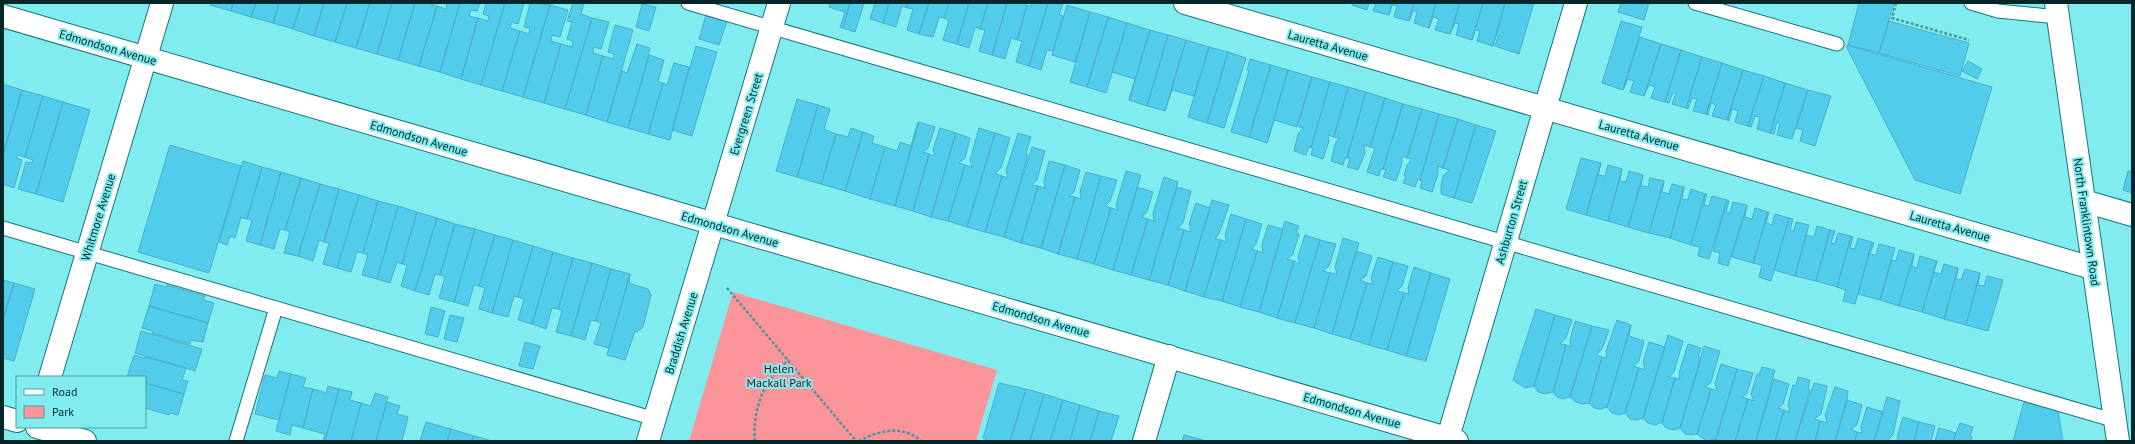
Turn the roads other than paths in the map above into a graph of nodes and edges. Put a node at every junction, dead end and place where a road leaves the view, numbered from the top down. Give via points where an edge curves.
1 (162, 3) edge
2 (688, 3) edge
3 (779, 3) edge
4 (1185, 3) edge
5 (1576, 3) edge
6 (1695, 3) edge
7 (1971, 3) edge
8 (2057, 10) edge
9 (3, 16) edge
10 (771, 28) junction
11 (1837, 44) dead end
12 (145, 58) junction
13 (1544, 108) junction
14 (2084, 201) junction
15 (2132, 215) edge
16 (713, 224) junction
17 (3, 228) edge
18 (1505, 242) junction
19 (87, 252) junction
20 (2092, 268) junction
21 (276, 308) junction
22 (1169, 356) junction
23 (50, 376) edge
24 (3, 417) edge
25 (655, 419) junction
26 (16, 421) edge
27 (36, 428) edge
28 (40, 428) edge
29 (2117, 431) edge
30 (1450, 440) edge
31 (31, 441) edge
32 (85, 441) edge
33 (236, 441) edge
34 (648, 441) edge
35 (1144, 441) edge

1 - 12 street, Whitmore Avenue
2 - 10 lane
3 - 10 street, Evergreen Street
4 - 13 street, Lauretta Avenue
5 - 13 street, Ashburton Street
6 - 11 lane
7 - 8 lane via 1998,11
8 - 14 street, North Franklintown Road
9 - 12 street, Edmondson Avenue
10 - 16 street, Evergreen Street
10 - 18 lane
12 - 16 street, Edmondson Avenue
12 - 19 street, Whitmore Avenue
13 - 18 street, Ashburton Street
13 - 20 street, Lauretta Avenue
14 - 15 street
14 - 20 street, North Franklintown Road
16 - 22 street, Edmondson Avenue
16 - 25 street, Braddish Avenue
17 - 19 lane
18 - 29 lane
18 - 30 street, Ashburton Street
19 - 21 lane
19 - 23 street, Whitmore Avenue
20 - 29 street, North Franklintown Road
21 - 25 lane
21 - 33 lane
22 - 30 street, Edmondson Avenue
22 - 35 street
24 - 26 street
25 - 34 street, Braddish Avenue
27 - 31 street
28 - 32 street

